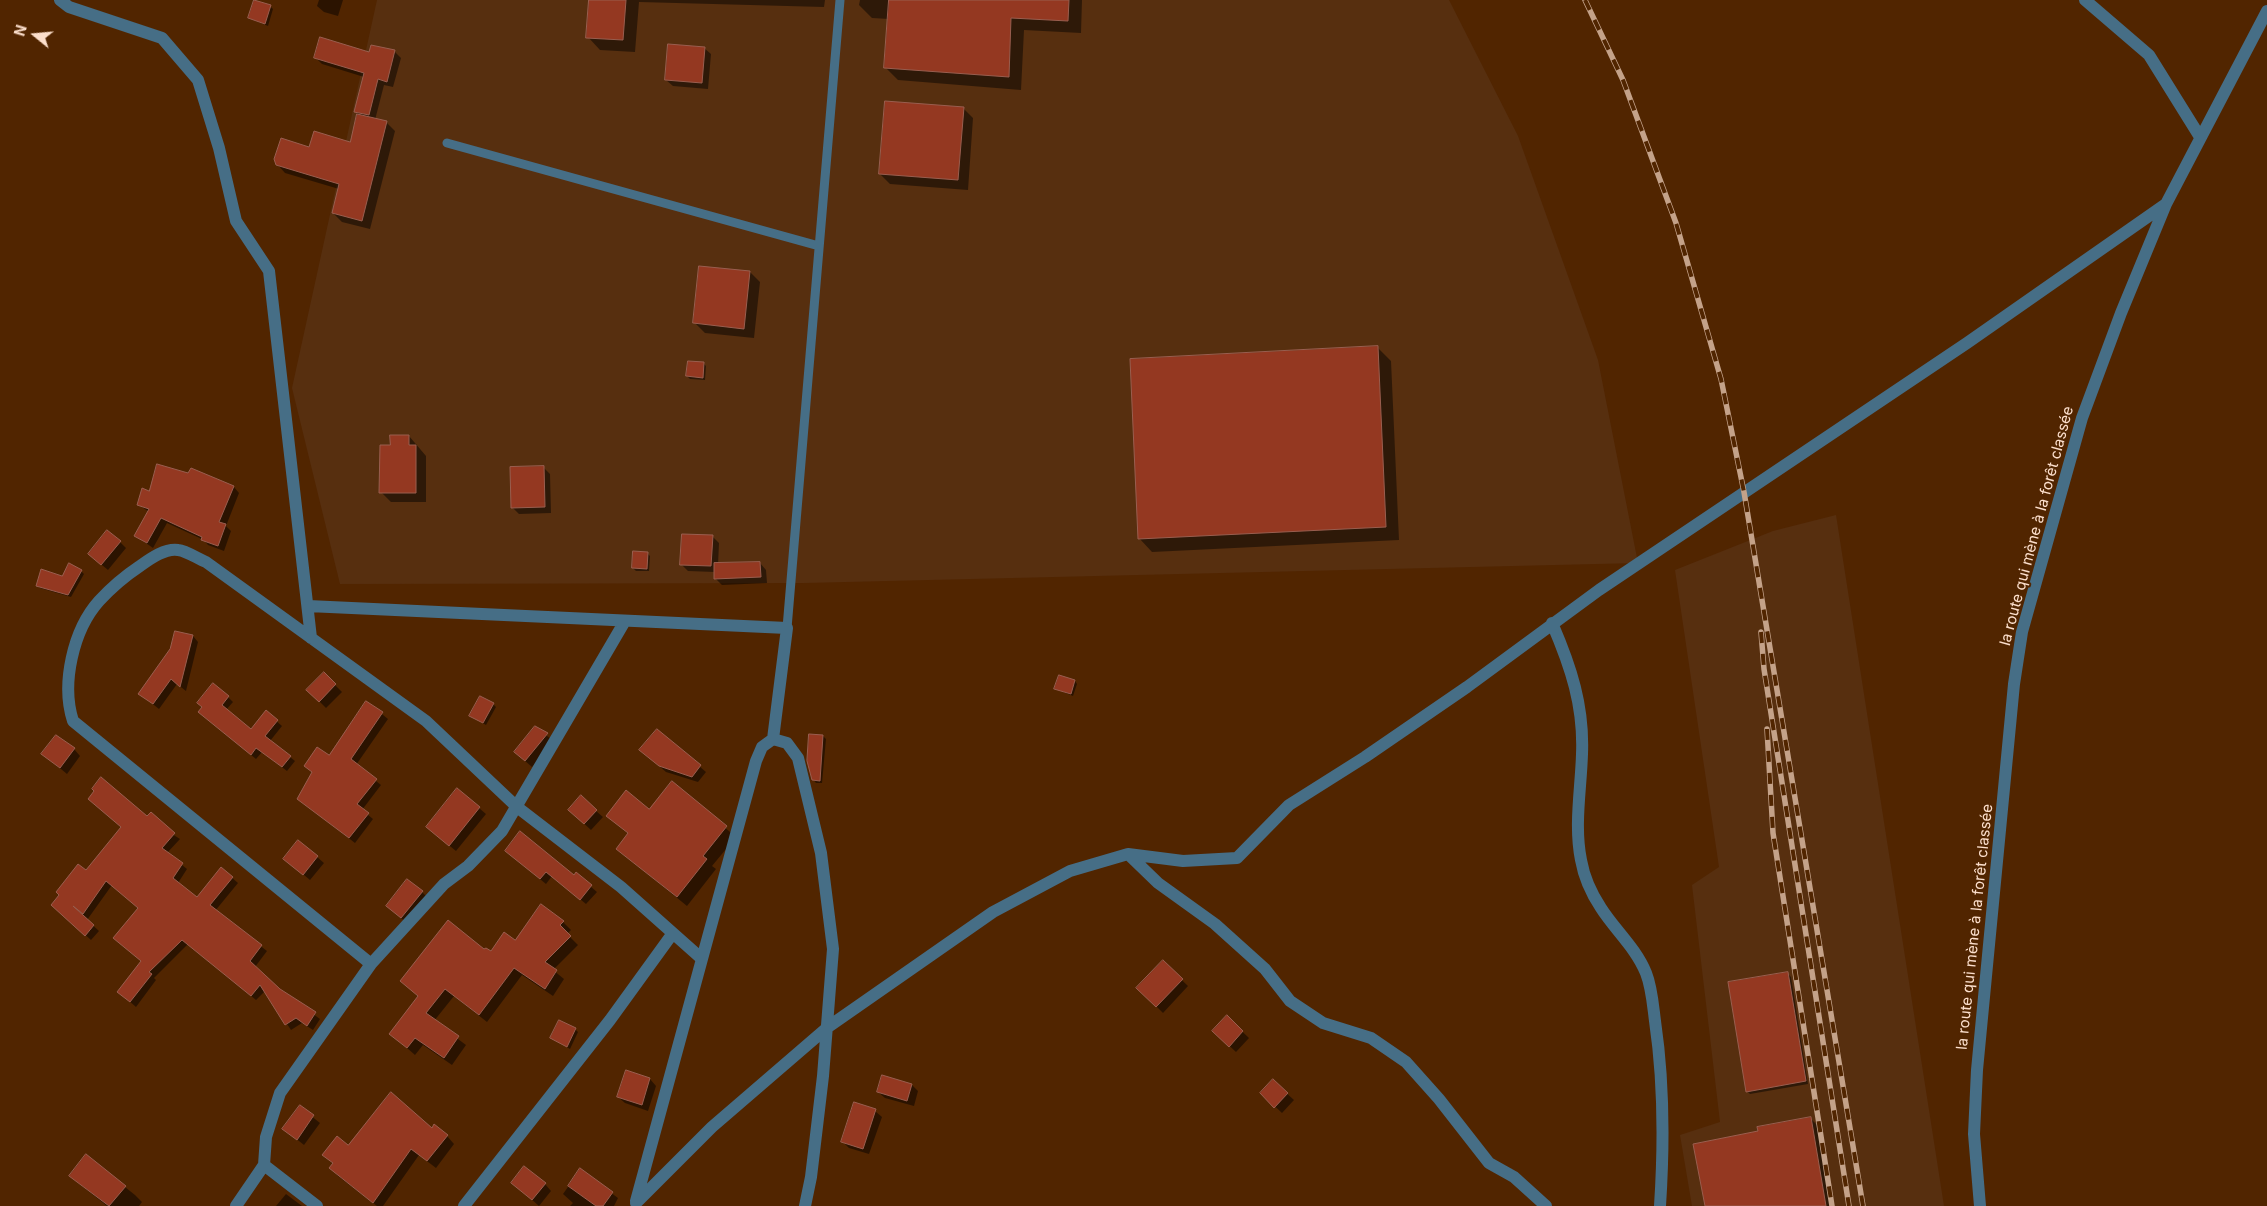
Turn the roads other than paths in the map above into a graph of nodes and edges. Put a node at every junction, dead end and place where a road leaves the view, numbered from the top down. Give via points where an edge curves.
1 (60, 0) edge
2 (840, 0) edge
3 (2085, 0) edge
4 (2267, 11) edge
5 (2200, 137) junction
6 (448, 143) dead end
7 (2166, 204) junction
8 (819, 246) junction
9 (308, 606) junction
10 (625, 621) junction
11 (1552, 623) junction
12 (787, 628) junction
13 (311, 638) junction
14 (773, 739) junction
15 (517, 807) junction
16 (1128, 854) junction
17 (673, 933) junction
18 (702, 958) junction
19 (371, 964) junction
20 (828, 1027) junction
21 (264, 1165) junction
22 (636, 1204) edge
23 (236, 1206) edge
24 (317, 1206) edge
25 (464, 1206) edge
26 (805, 1206) edge
27 (1546, 1206) edge
28 (1660, 1206) edge
29 (1980, 1206) edge

1 - 9 street via 69,7 162,38 198,80 220,148 236,221 270,271
2 - 8 lane
3 - 5 street via 2149,55
4 - 5 street, la route qui mène à la forêt classée
5 - 7 street, la route qui mène à la forêt classée
6 - 8 lane
7 - 11 street via 1967,343
7 - 29 street, la route qui mène à la forêt classée via 2082,418 2022,632 2014,684 1977,1070 1974,1134
8 - 12 lane
9 - 10 street
9 - 13 street
10 - 12 street
10 - 15 street
11 - 16 street via 1467,687 1289,805 1237,858 1184,861
11 - 28 street via 1569,662 1580,707 1580,858 1601,909 1646,973 1653,1004 1661,1061
12 - 14 street
13 - 15 street via 426,721
13 - 19 street via 206,562 178,550 155,555 98,602 81,629 68,685 68,707 73,721
14 - 18 street via 762,747 756,761
14 - 20 street via 787,743 798,758 821,853 834,948
15 - 17 street via 621,887
15 - 19 street via 502,831 468,866 444,884
16 - 20 street via 1070,871 993,912
16 - 27 street via 1158,883 1215,924 1264,969 1290,1001 1323,1022 1371,1038 1406,1062 1489,1163 1514,1177
17 - 18 street
17 - 25 street via 610,1020
18 - 22 street
19 - 21 street via 280,1093 266,1137
20 - 22 street via 712,1127
20 - 26 street
21 - 23 street
21 - 24 street

